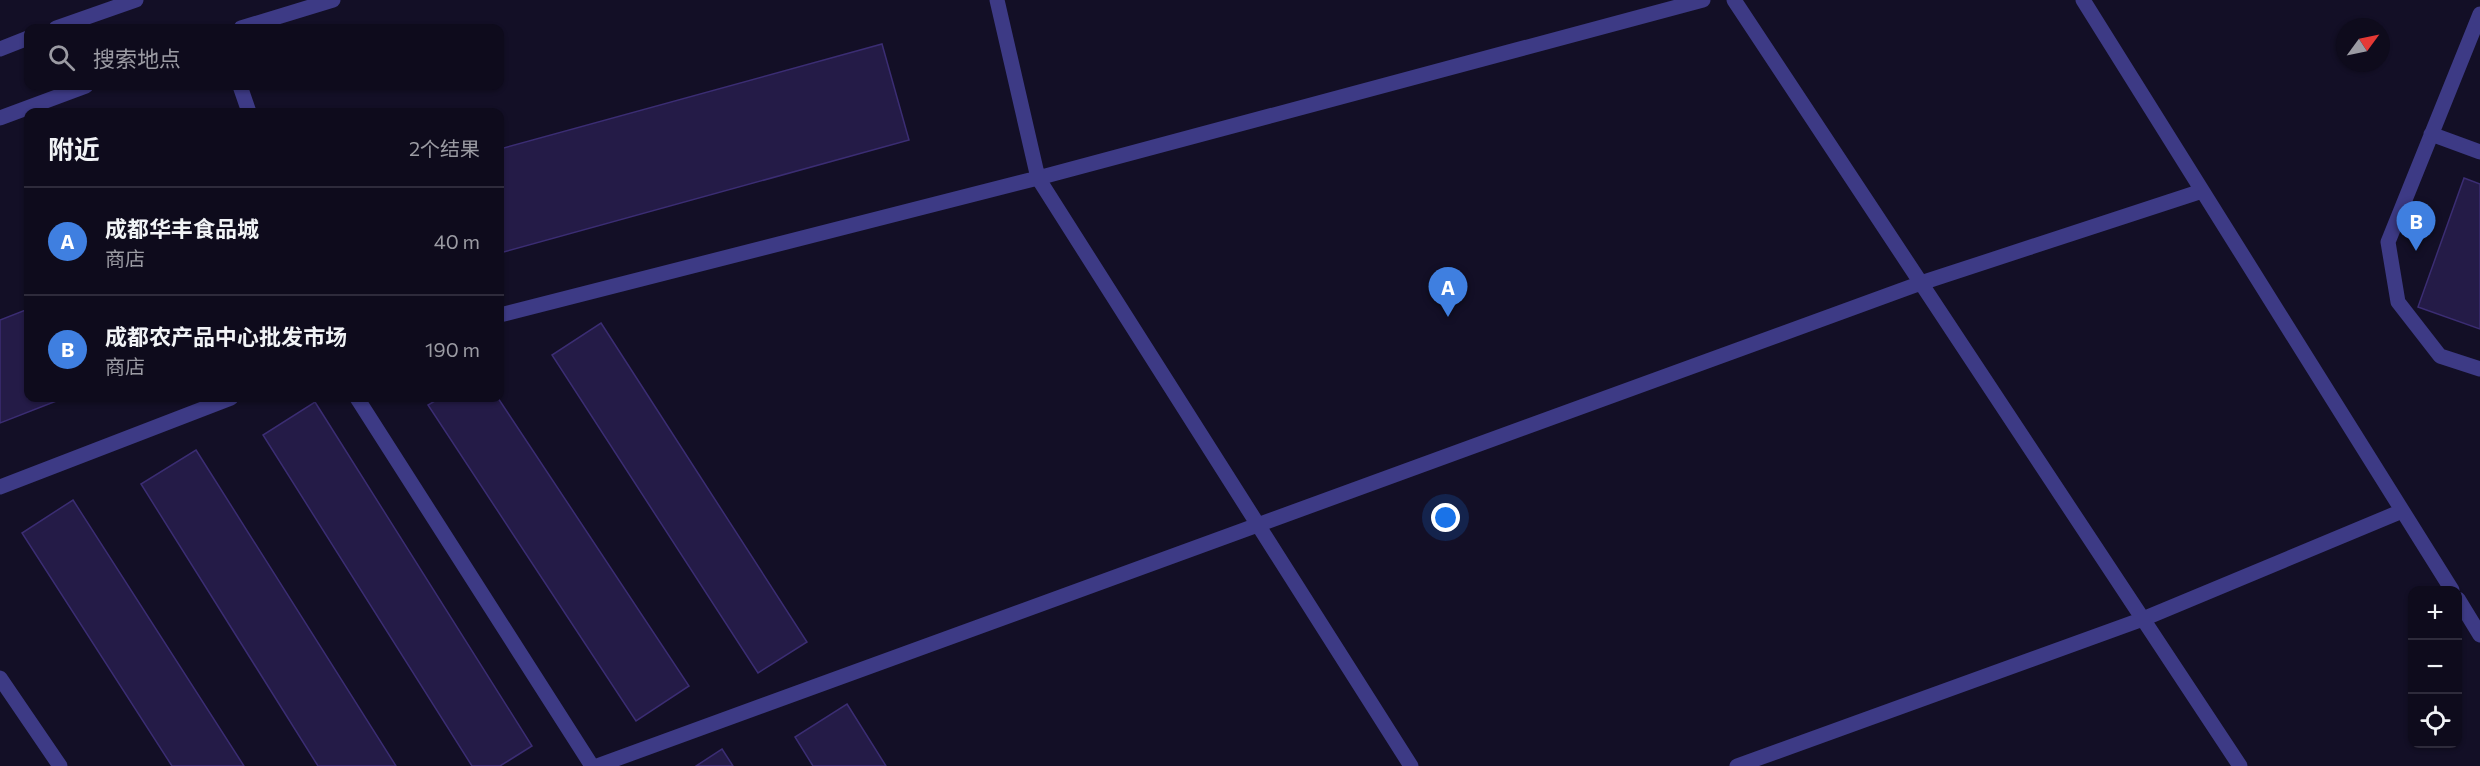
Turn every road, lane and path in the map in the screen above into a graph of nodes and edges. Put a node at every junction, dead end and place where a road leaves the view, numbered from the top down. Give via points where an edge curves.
1 (136, 0) edge
2 (333, 0) edge
3 (997, 0) edge
4 (1703, 0) edge
5 (1734, 0) edge
6 (2082, 0) edge
7 (2480, 14) edge
8 (67, 24) edge
9 (254, 24) edge
10 (24, 40) edge
11 (0, 49) edge
12 (75, 90) edge
13 (241, 90) edge
14 (27, 108) edge
15 (248, 108) edge
16 (24, 109) edge
17 (0, 118) edge
18 (2432, 134) junction
19 (2480, 152) edge
20 (1038, 178) junction
21 (2202, 191) junction
22 (1921, 283) junction
23 (504, 314) edge
24 (2480, 369) edge
25 (221, 402) edge
26 (360, 402) edge
27 (0, 487) edge
28 (2402, 511) junction
29 (1259, 526) junction
30 (2449, 586) edge
31 (2462, 607) edge
32 (2143, 619) junction
33 (2480, 635) edge
34 (0, 678) edge
35 (60, 766) edge
36 (592, 766) edge
37 (597, 766) edge
38 (1411, 766) edge
39 (1737, 766) edge
40 (2240, 766) edge

1 - 8 street
2 - 9 street
3 - 20 street
4 - 20 street
5 - 22 street
6 - 21 street
7 - 18 street
10 - 11 street
12 - 14 street
13 - 15 street
16 - 17 street
18 - 19 street
18 - 24 street via 2388,242 2398,302 2440,356
20 - 23 street
20 - 29 street
21 - 22 street
21 - 28 street
22 - 29 street
22 - 32 street
25 - 27 street
26 - 36 street
28 - 30 street
28 - 32 street
29 - 37 street
29 - 38 street
31 - 33 street
32 - 39 street
32 - 40 street
34 - 35 street

